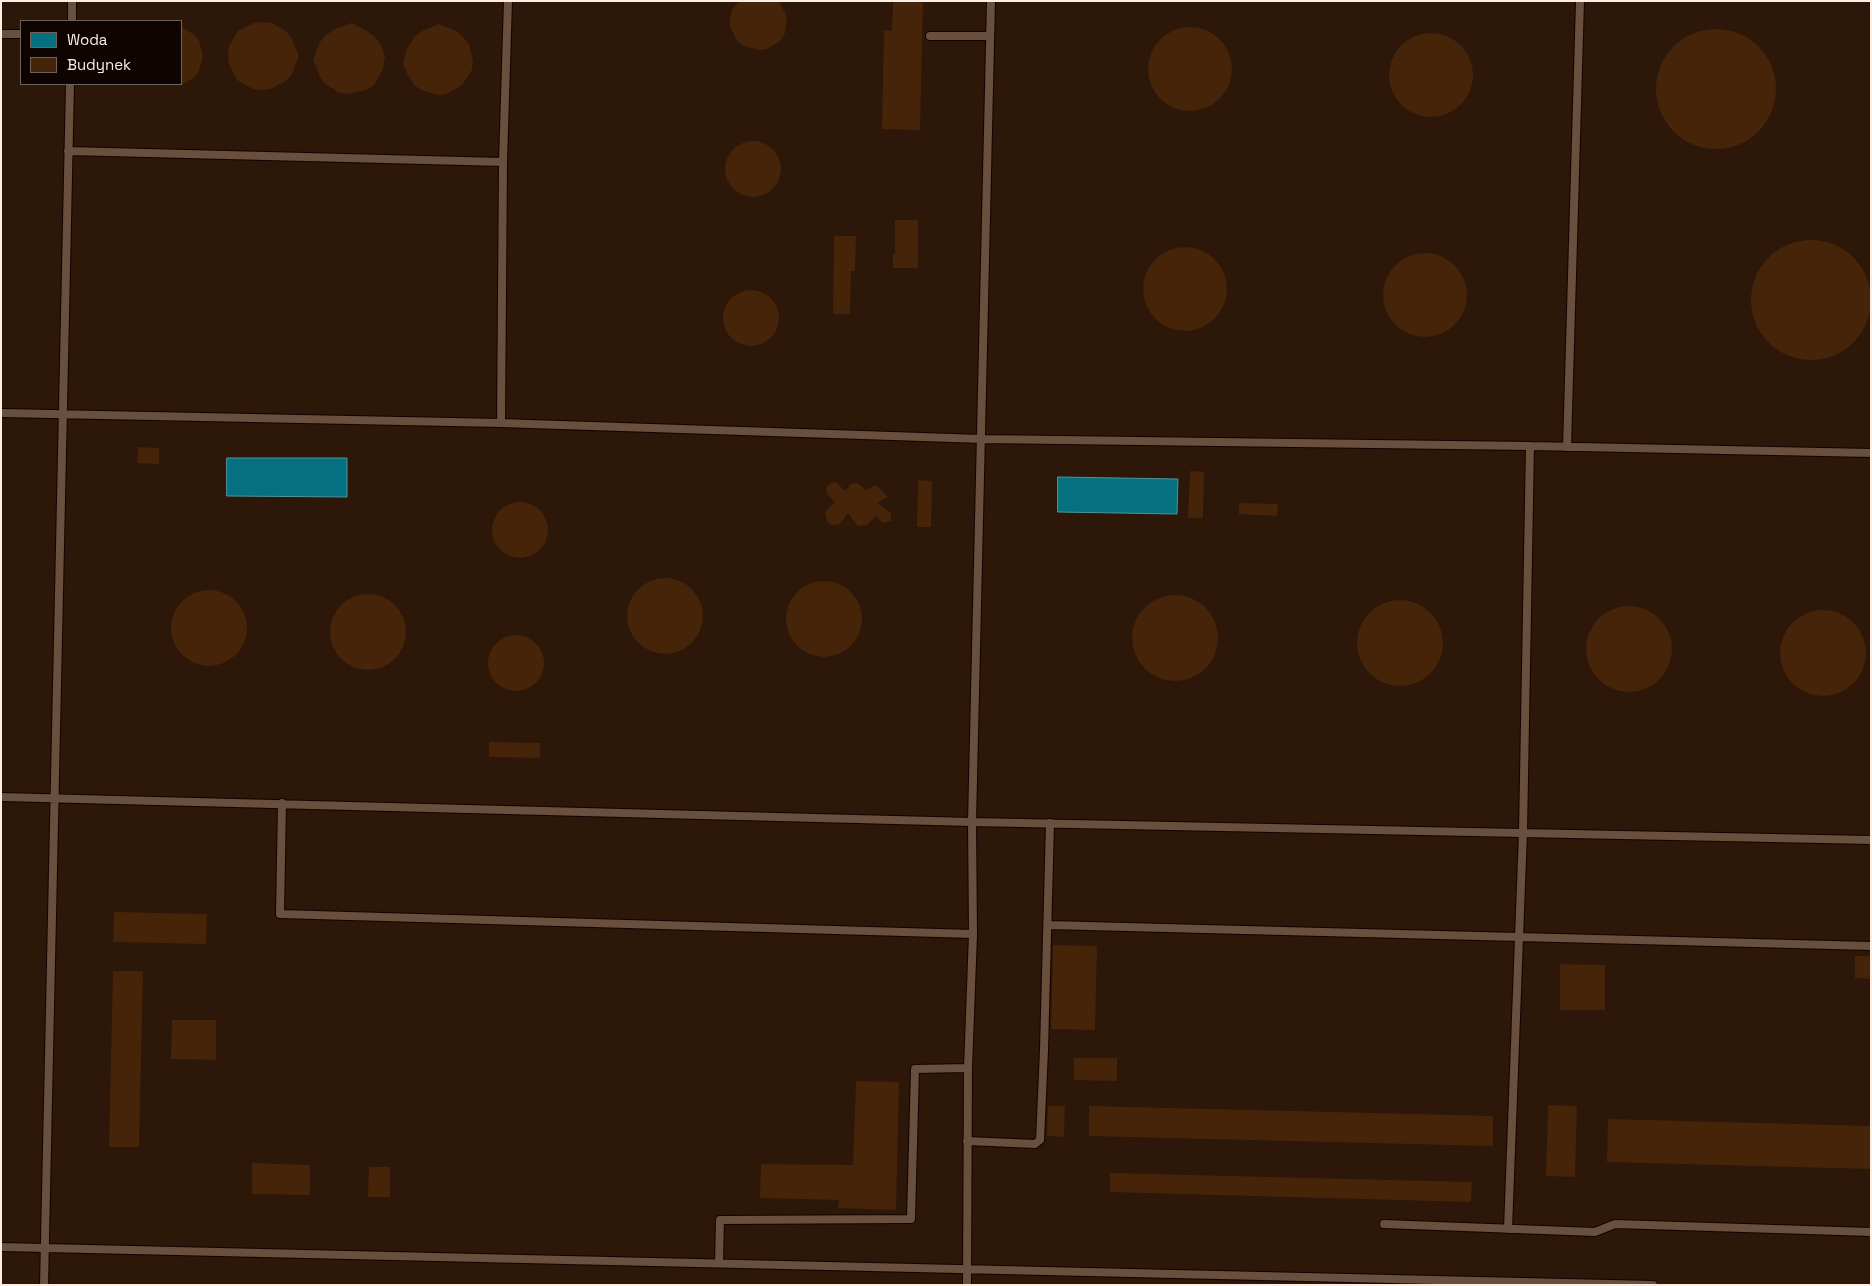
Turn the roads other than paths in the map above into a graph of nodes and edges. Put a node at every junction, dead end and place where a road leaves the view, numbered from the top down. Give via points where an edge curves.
1 (72, 1) edge
2 (508, 1) edge
3 (991, 1) edge
4 (1580, 1) edge
5 (72, 20) edge
6 (1, 34) edge
7 (20, 34) edge
8 (930, 36) dead end
9 (990, 36) junction
10 (70, 85) edge
11 (68, 151) junction
12 (503, 162) junction
13 (1, 413) edge
14 (62, 415) junction
15 (500, 423) junction
16 (982, 439) junction
17 (1530, 446) junction
18 (1567, 447) junction
19 (1871, 453) edge
20 (1, 797) edge
21 (54, 798) junction
22 (282, 803) junction
23 (972, 822) junction
24 (1050, 823) junction
25 (1523, 832) junction
26 (1871, 840) edge
27 (1048, 924) junction
28 (974, 934) junction
29 (1519, 937) junction
30 (1871, 946) edge
31 (968, 1068) junction
32 (967, 1141) junction
33 (1384, 1224) dead end
34 (1508, 1229) junction
35 (1871, 1232) edge
36 (1, 1247) edge
37 (44, 1248) junction
38 (719, 1263) junction
39 (966, 1270) junction
40 (1254, 1276) junction
41 (44, 1285) edge
42 (967, 1285) edge
43 (1254, 1285) edge
44 (1653, 1285) edge

1 - 5 lane
2 - 12 lane
3 - 9 lane
4 - 18 lane
6 - 7 lane
8 - 9 lane
9 - 16 lane
10 - 11 lane
11 - 12 lane
11 - 14 lane
12 - 15 lane
13 - 14 lane
14 - 15 lane
14 - 21 lane
15 - 16 lane
16 - 17 lane
16 - 23 lane
17 - 18 lane
17 - 25 lane
18 - 19 lane
20 - 21 lane
21 - 22 lane
21 - 37 lane
22 - 23 lane
22 - 28 lane via 280,914
23 - 24 lane
23 - 28 lane
24 - 25 lane
24 - 27 lane
25 - 26 lane
25 - 29 lane
27 - 29 lane
27 - 32 lane via 1040,1140 1036,1144
28 - 31 lane
29 - 30 lane
29 - 34 lane
31 - 32 lane
31 - 38 lane via 915,1070 911,1219 720,1220
32 - 39 lane
33 - 34 lane
34 - 35 lane via 1595,1232 1615,1224
36 - 37 lane
37 - 38 lane
37 - 41 lane
38 - 39 lane
39 - 40 lane
39 - 42 lane
40 - 43 lane
40 - 44 lane

